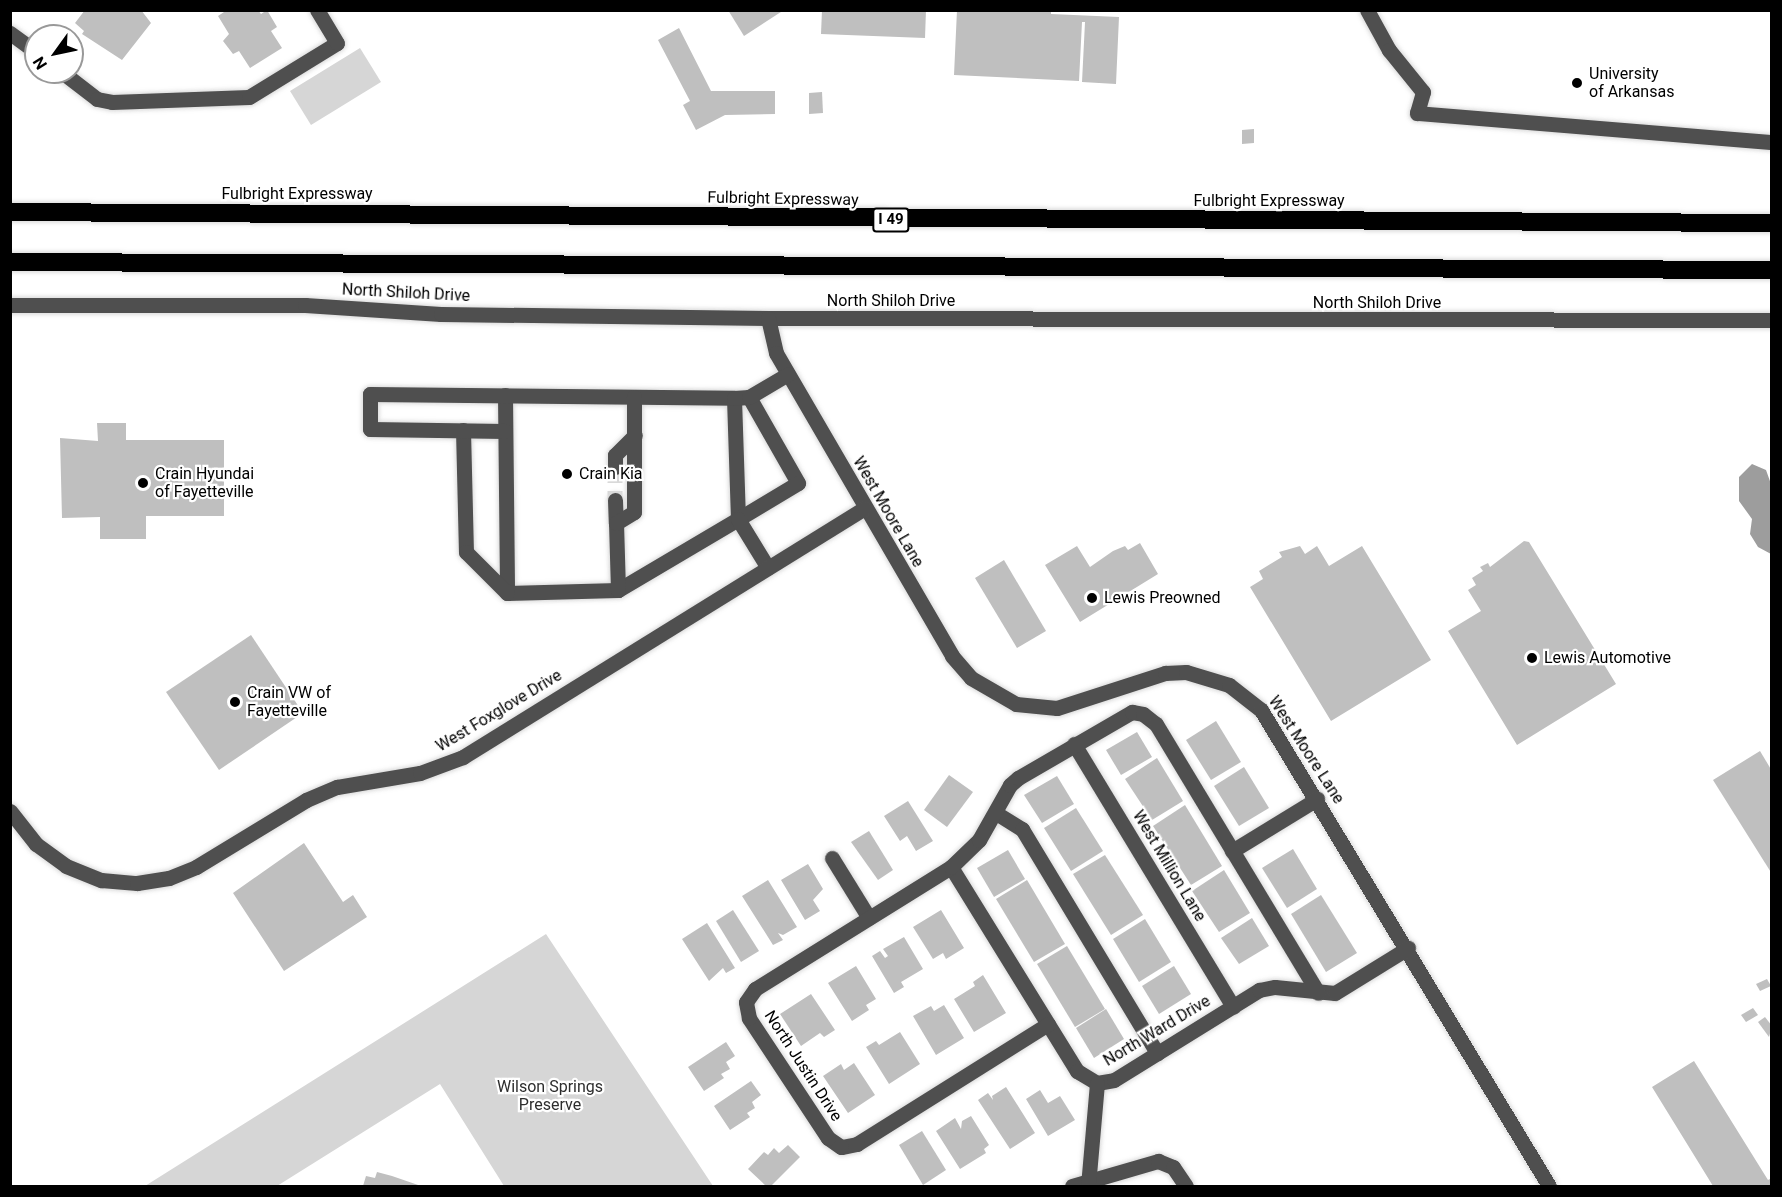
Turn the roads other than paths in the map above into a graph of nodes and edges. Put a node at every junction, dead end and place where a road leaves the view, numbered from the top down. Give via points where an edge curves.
1 (317, 10) edge
2 (1367, 10) edge
3 (10, 33) edge
4 (24, 43) edge
5 (78, 84) edge
6 (1772, 142) edge
7 (10, 212) edge
8 (1772, 223) edge
9 (10, 262) edge
10 (1772, 270) edge
11 (10, 305) edge
12 (768, 318) junction
13 (1772, 320) edge
14 (788, 374) junction
15 (505, 395) junction
16 (634, 397) junction
17 (741, 397) junction
18 (463, 430) junction
19 (505, 431) junction
20 (634, 435) junction
21 (615, 467) tunnel mouth
22 (615, 500) tunnel mouth
23 (864, 508) junction
24 (738, 519) junction
25 (616, 523) junction
26 (768, 568) junction
27 (618, 590) junction
28 (507, 594) junction
29 (1074, 744) junction
30 (1317, 799) junction
31 (10, 811) edge
32 (996, 813) junction
33 (1232, 851) junction
34 (832, 858) dead end
35 (951, 867) junction
36 (869, 918) junction
37 (1408, 948) junction
38 (1318, 993) junction
39 (1233, 1006) junction
40 (1048, 1024) junction
41 (1157, 1053) junction
42 (1097, 1083) junction
43 (1082, 1185) edge
44 (1186, 1186) edge
45 (1549, 1186) edge

1 - 5 street via 337,43 249,97 112,102 97,99
2 - 6 street via 1389,50 1423,92 1417,113
3 - 4 street
7 - 8 highway, Fulbright Expressway / I 49
9 - 10 highway
11 - 12 street, North Shiloh Drive via 305,305 441,314
12 - 13 street, North Shiloh Drive
12 - 14 street, West Moore Lane via 771,339
14 - 17 street
14 - 23 street, West Moore Lane
15 - 16 street
15 - 18 street via 370,394 370,429
15 - 19 street
16 - 17 street
16 - 20 street
17 - 24 street
17 - 24 street via 798,483
18 - 19 street
18 - 28 street via 466,552
19 - 28 street
20 - 21 street via 615,455
20 - 25 street via 634,512
22 - 25 street
23 - 26 street, West Foxglove Drive
23 - 30 street, West Moore Lane via 952,656 971,678 993,693 1016,704 1057,708 1166,674 1207,676 1248,696 1261,710
24 - 26 street
24 - 27 street
25 - 27 street
26 - 31 street, West Foxglove Drive via 463,757 420,773 337,787 306,800 196,867 169,878 137,883 101,880 66,866 36,844
27 - 28 street
29 - 32 street, North Justin Drive via 1018,778
29 - 33 street, North Justin Drive via 1122,715 1132,712 1150,718
29 - 39 street, West Million Lane
30 - 33 street
30 - 37 street, West Moore Lane
32 - 35 street, North Justin Drive via 979,840
32 - 41 street via 1022,829
33 - 38 street
34 - 36 street
35 - 36 street, North Justin Drive
35 - 40 street, North Ward Drive
36 - 40 street, North Justin Drive via 755,989 746,1002 749,1018 833,1144 841,1148 856,1144
37 - 38 street, North Ward Drive via 1335,993
37 - 45 street, West Moore Lane
38 - 39 street, North Ward Drive via 1267,988
39 - 41 street, North Ward Drive
40 - 42 street, North Ward Drive via 1077,1071
41 - 42 street, North Ward Drive via 1114,1080
42 - 43 street
43 - 44 street via 1158,1161 1173,1167

